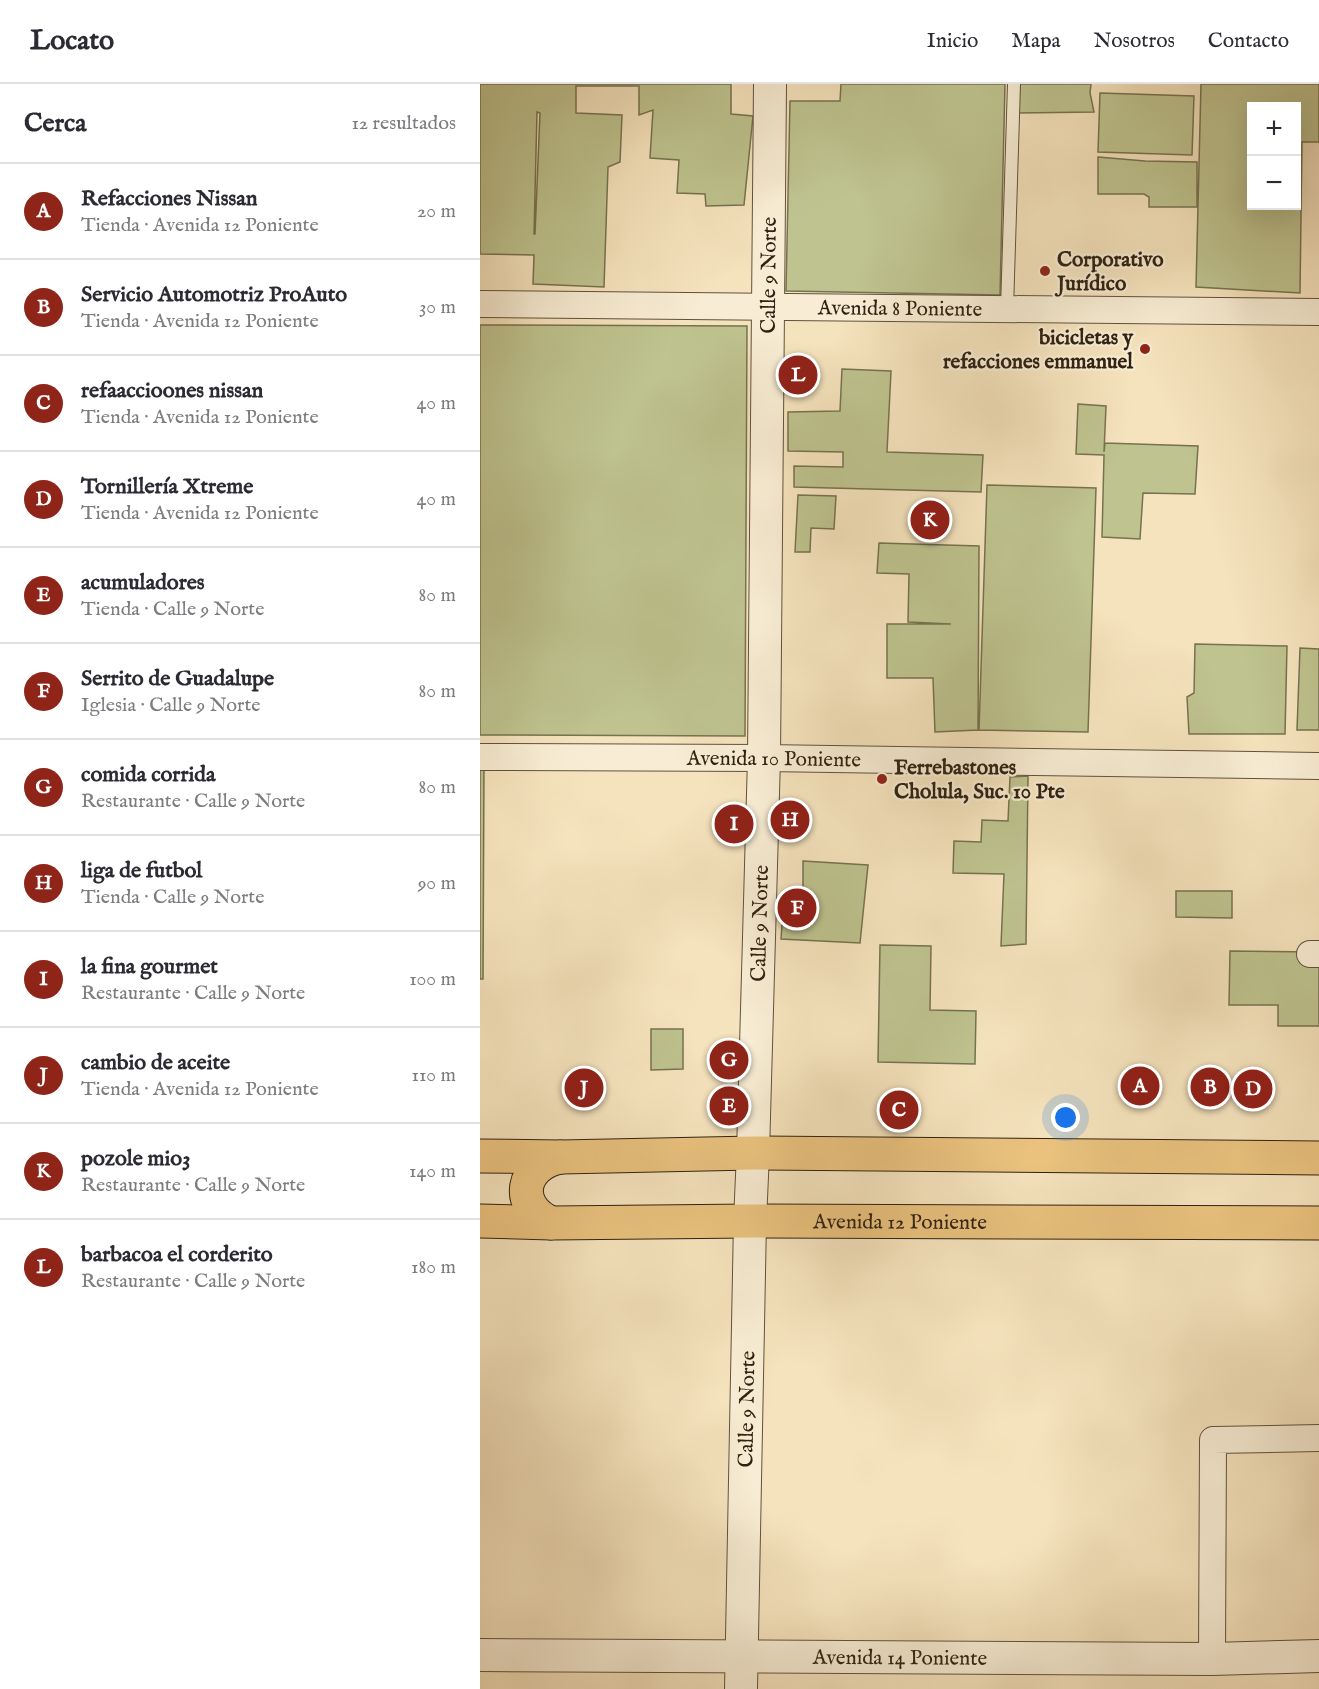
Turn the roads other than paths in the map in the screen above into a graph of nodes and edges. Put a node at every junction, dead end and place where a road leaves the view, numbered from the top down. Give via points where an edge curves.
1 (770, 84) edge
2 (1014, 84) edge
3 (480, 304) edge
4 (769, 306) junction
5 (1006, 309) junction
6 (1319, 312) edge
7 (480, 757) edge
8 (764, 758) junction
9 (1319, 766) edge
10 (753, 1153) junction
11 (480, 1156) edge
12 (561, 1157) junction
13 (1319, 1158) edge
14 (480, 1221) edge
15 (750, 1221) junction
16 (551, 1223) junction
17 (1319, 1223) edge
18 (1319, 1438) edge
19 (480, 1655) edge
20 (741, 1655) junction
21 (1319, 1656) edge
22 (1212, 1659) junction
23 (741, 1689) edge

1 - 4 street, Calle 9 Norte
2 - 5 lane
3 - 4 street, Avenida 8 Poniente
4 - 5 street, Avenida 8 Poniente
4 - 8 street, Calle 9 Norte
5 - 6 street, Avenida 8 Poniente
7 - 8 street, Avenida 10 Poniente
8 - 9 street, Avenida 10 Poniente
8 - 10 street, Calle 9 Norte
10 - 12 main road
10 - 13 main road
10 - 15 street, Calle 9 Norte
11 - 12 main road
12 - 16 main road via 533,1170 526,1190 533,1211
14 - 16 main road, Avenida 12 Poniente
15 - 16 main road, Avenida 12 Poniente
15 - 17 main road, Avenida 12 Poniente
15 - 20 street, Calle 9 Norte
18 - 22 street via 1213,1440
19 - 20 street, Avenida 14 Poniente
20 - 22 street, Avenida 14 Poniente
20 - 23 street, Calle 9 Norte
21 - 22 street, Avenida 14 Poniente

